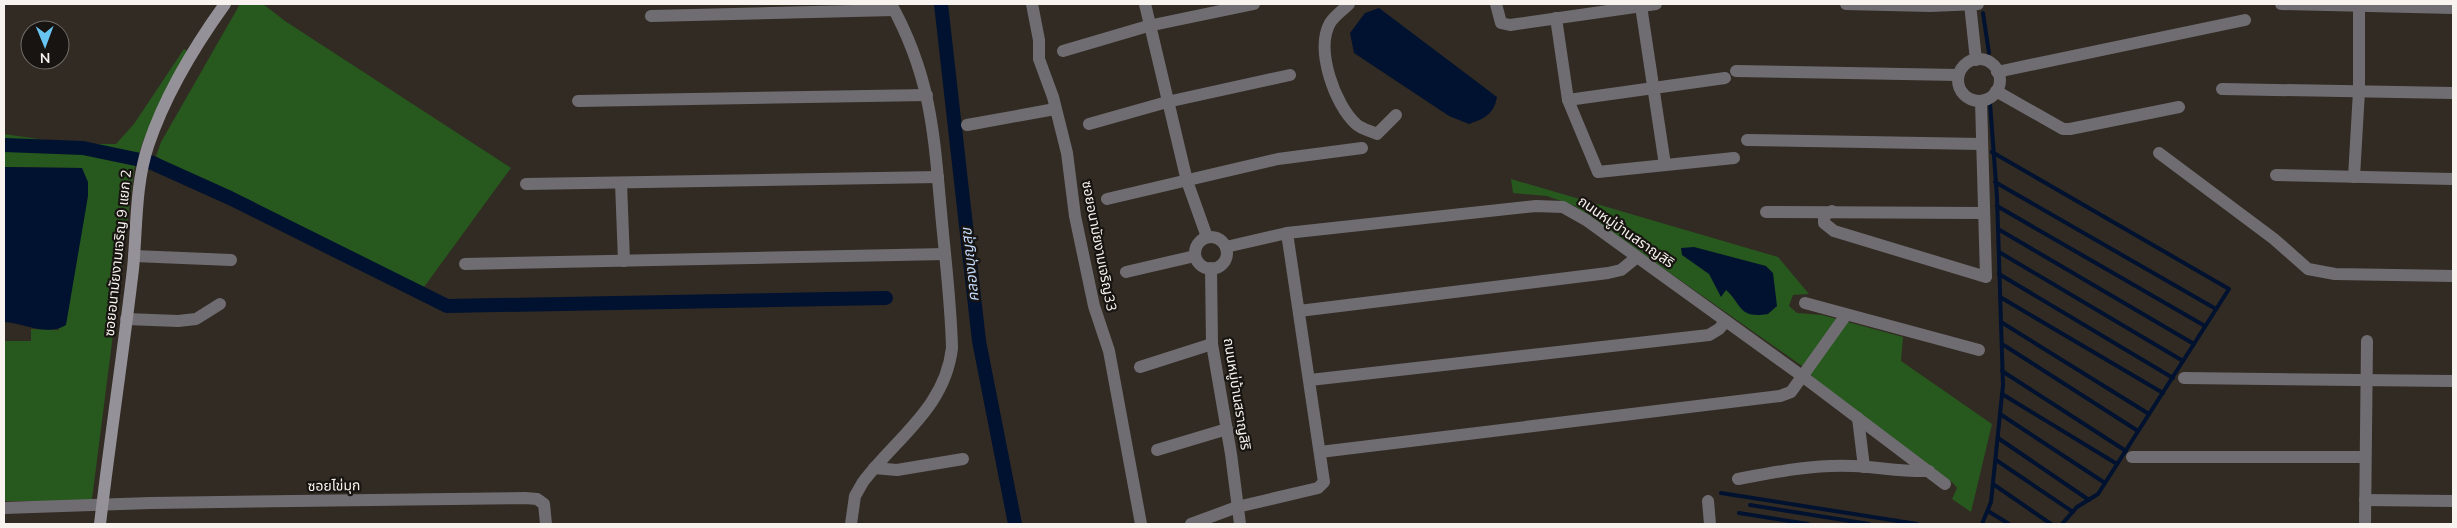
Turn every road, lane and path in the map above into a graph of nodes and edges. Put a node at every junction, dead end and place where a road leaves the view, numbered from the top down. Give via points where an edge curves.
1 (226, 4) edge
2 (1032, 4) edge
3 (1144, 4) edge
4 (1254, 4) edge
5 (1349, 4) edge
6 (1496, 4) edge
7 (1656, 4) edge
8 (1846, 4) edge
9 (1973, 4) edge
10 (2281, 4) edge
11 (2359, 4) edge
12 (1641, 6) junction
13 (893, 7) edge
14 (2453, 8) edge
15 (703, 9) edge
16 (651, 16) dead end
17 (1556, 18) junction
18 (2245, 20) dead end
19 (1148, 26) junction
20 (1063, 51) dead end
21 (1976, 60) junction
22 (1736, 71) dead end
23 (1997, 72) junction
24 (1290, 75) dead end
25 (1958, 75) junction
26 (1724, 78) dead end
27 (1653, 88) junction
28 (2222, 89) dead end
29 (2359, 91) junction
30 (1996, 92) junction
31 (2453, 93) edge
32 (927, 94) junction
33 (1568, 100) junction
34 (1981, 101) junction
35 (578, 102) dead end
36 (1167, 102) junction
37 (2179, 107) dead end
38 (1055, 109) junction
39 (1396, 115) dead end
40 (1089, 124) dead end
41 (967, 125) dead end
42 (1748, 140) dead end
43 (1981, 144) junction
44 (1362, 148) dead end
45 (2159, 153) dead end
46 (1734, 158) dead end
47 (1664, 165) junction
48 (2276, 175) dead end
49 (938, 177) junction
50 (2354, 177) junction
51 (2453, 179) edge
52 (1187, 181) junction
53 (621, 183) junction
54 (526, 184) dead end
55 (1107, 199) dead end
56 (1832, 211) junction
57 (1766, 212) dead end
58 (1983, 213) junction
59 (1287, 233) junction
60 (1208, 237) junction
61 (1226, 247) junction
62 (945, 254) junction
63 (134, 256) junction
64 (1195, 256) junction
65 (1637, 257) junction
66 (231, 260) dead end
67 (624, 261) junction
68 (466, 264) dead end
69 (1211, 268) junction
70 (1126, 272) dead end
71 (2453, 276) edge
72 (220, 304) dead end
73 (1805, 304) dead end
74 (1299, 311) junction
75 (1846, 315) junction
76 (126, 319) junction
77 (1725, 322) junction
78 (2367, 341) dead end
79 (1212, 344) junction
80 (1979, 350) dead end
81 (1140, 367) dead end
82 (1802, 376) junction
83 (2184, 378) dead end
84 (1310, 380) junction
85 (2367, 380) junction
86 (2453, 381) edge
87 (1858, 418) junction
88 (1227, 429) junction
89 (1157, 450) dead end
90 (1320, 452) junction
91 (2132, 457) dead end
92 (2366, 457) junction
93 (963, 459) dead end
94 (1864, 467) junction
95 (874, 468) junction
96 (1929, 471) junction
97 (1738, 479) dead end
98 (1945, 484) dead end
99 (2365, 500) junction
100 (1708, 501) dead end
101 (2453, 501) edge
102 (103, 506) junction
103 (1237, 507) junction
104 (4, 508) edge
105 (100, 524) edge
106 (546, 524) edge
107 (851, 524) edge
108 (1141, 524) edge
109 (1191, 524) edge
110 (1240, 524) edge
111 (1710, 524) edge
112 (2365, 524) edge

1 - 63 street, ซอยอนามัยงามเจริญ 9 แยก 2 via 199,42 166,102 148,146 141,172
2 - 38 street, ซอยอนามัยงามเจริญ33 via 1039,60
3 - 19 street
4 - 19 street
5 - 39 street via 1330,23 1325,40 1326,64 1337,100 1357,125 1377,134
6 - 17 street via 1501,23 1510,25
7 - 12 street
8 - 9 street
9 - 21 street
10 - 11 street
11 - 14 street
11 - 29 street
12 - 17 street
12 - 27 street
13 - 15 street
13 - 32 street via 911,42
15 - 16 street
17 - 33 street
18 - 23 street
19 - 20 street
19 - 36 street
21 - 23 street via 1992,64
21 - 25 street via 1966,64
22 - 25 street
23 - 30 street
24 - 36 street
25 - 34 street via 1963,94
26 - 27 street
27 - 33 street
27 - 47 street
28 - 29 street
29 - 31 street
29 - 50 street
30 - 34 street
30 - 37 street via 2063,129
32 - 35 street
32 - 49 street
33 - 47 street via 1598,172
34 - 43 street
36 - 40 street
36 - 52 street
38 - 41 street
38 - 108 street, ซอยอนามัยงามเจริญ33 via 1067,153 1094,306 1109,351
42 - 43 street
43 - 58 street
44 - 52 street via 1278,159
45 - 71 street via 2274,239 2308,269 2335,274
46 - 47 street
48 - 50 street
49 - 53 street
49 - 62 street
50 - 51 street
52 - 55 street
52 - 60 street
53 - 54 street
53 - 67 street
56 - 57 street
56 - 58 street
56 - 58 street via 1824,216 1824,223 1834,232 1984,278 1988,274
59 - 61 street, ถนนหมู่บ้านสราญสิริ
59 - 65 street, ถนนหมู่บ้านสราญสิริ via 1550,205 1574,212
59 - 74 street
60 - 61 street via 1216,238
60 - 64 street via 1197,244
61 - 69 street via 1223,263
62 - 67 street
62 - 95 street via 952,348 945,380 936,399
63 - 66 street
63 - 76 street, ซอยอนามัยงามเจริญ 9 แยก 2
64 - 69 street via 1201,266
64 - 70 street
65 - 74 street via 1620,270 1608,272
65 - 77 street, ถนนหมู่บ้านสราญสิริ
67 - 68 street
69 - 79 street, ถนนหมู่บ้านสราญสิริ
72 - 76 street via 196,319
73 - 75 street
74 - 84 street
75 - 80 street
75 - 82 street
76 - 102 street, ซอยอนามัยงามเจริญ 9 แยก 2
77 - 82 street, ถนนหมู่บ้านสราญสิริ
77 - 84 street via 1709,335
78 - 85 street
79 - 81 street
79 - 88 street, ถนนหมู่บ้านสราญสิริ
82 - 87 street, ถนนหมู่บ้านสราญสิริ
82 - 90 street via 1791,392 1780,396
83 - 85 street
84 - 90 street
85 - 86 street
85 - 92 street
87 - 94 street
87 - 96 street, ถนนหมู่บ้านสราญสิริ
88 - 89 street
88 - 103 street, ถนนหมู่บ้านสราญสิริ
90 - 103 street via 1324,477 1322,486
91 - 92 street
92 - 99 street
93 - 95 street via 897,470
94 - 96 street via 1901,472
94 - 97 street via 1793,469
95 - 107 street via 855,496
96 - 98 street, ถนนหมู่บ้านสราญสิริ
99 - 101 street
99 - 112 street
100 - 111 street
102 - 104 street
102 - 105 street, ซอยอนามัยงามเจริญ 9 แยก 2
102 - 106 street, ซอยไข่มุก via 531,498 544,504
103 - 109 street
103 - 110 street, ถนนหมู่บ้านสราญสิริ

